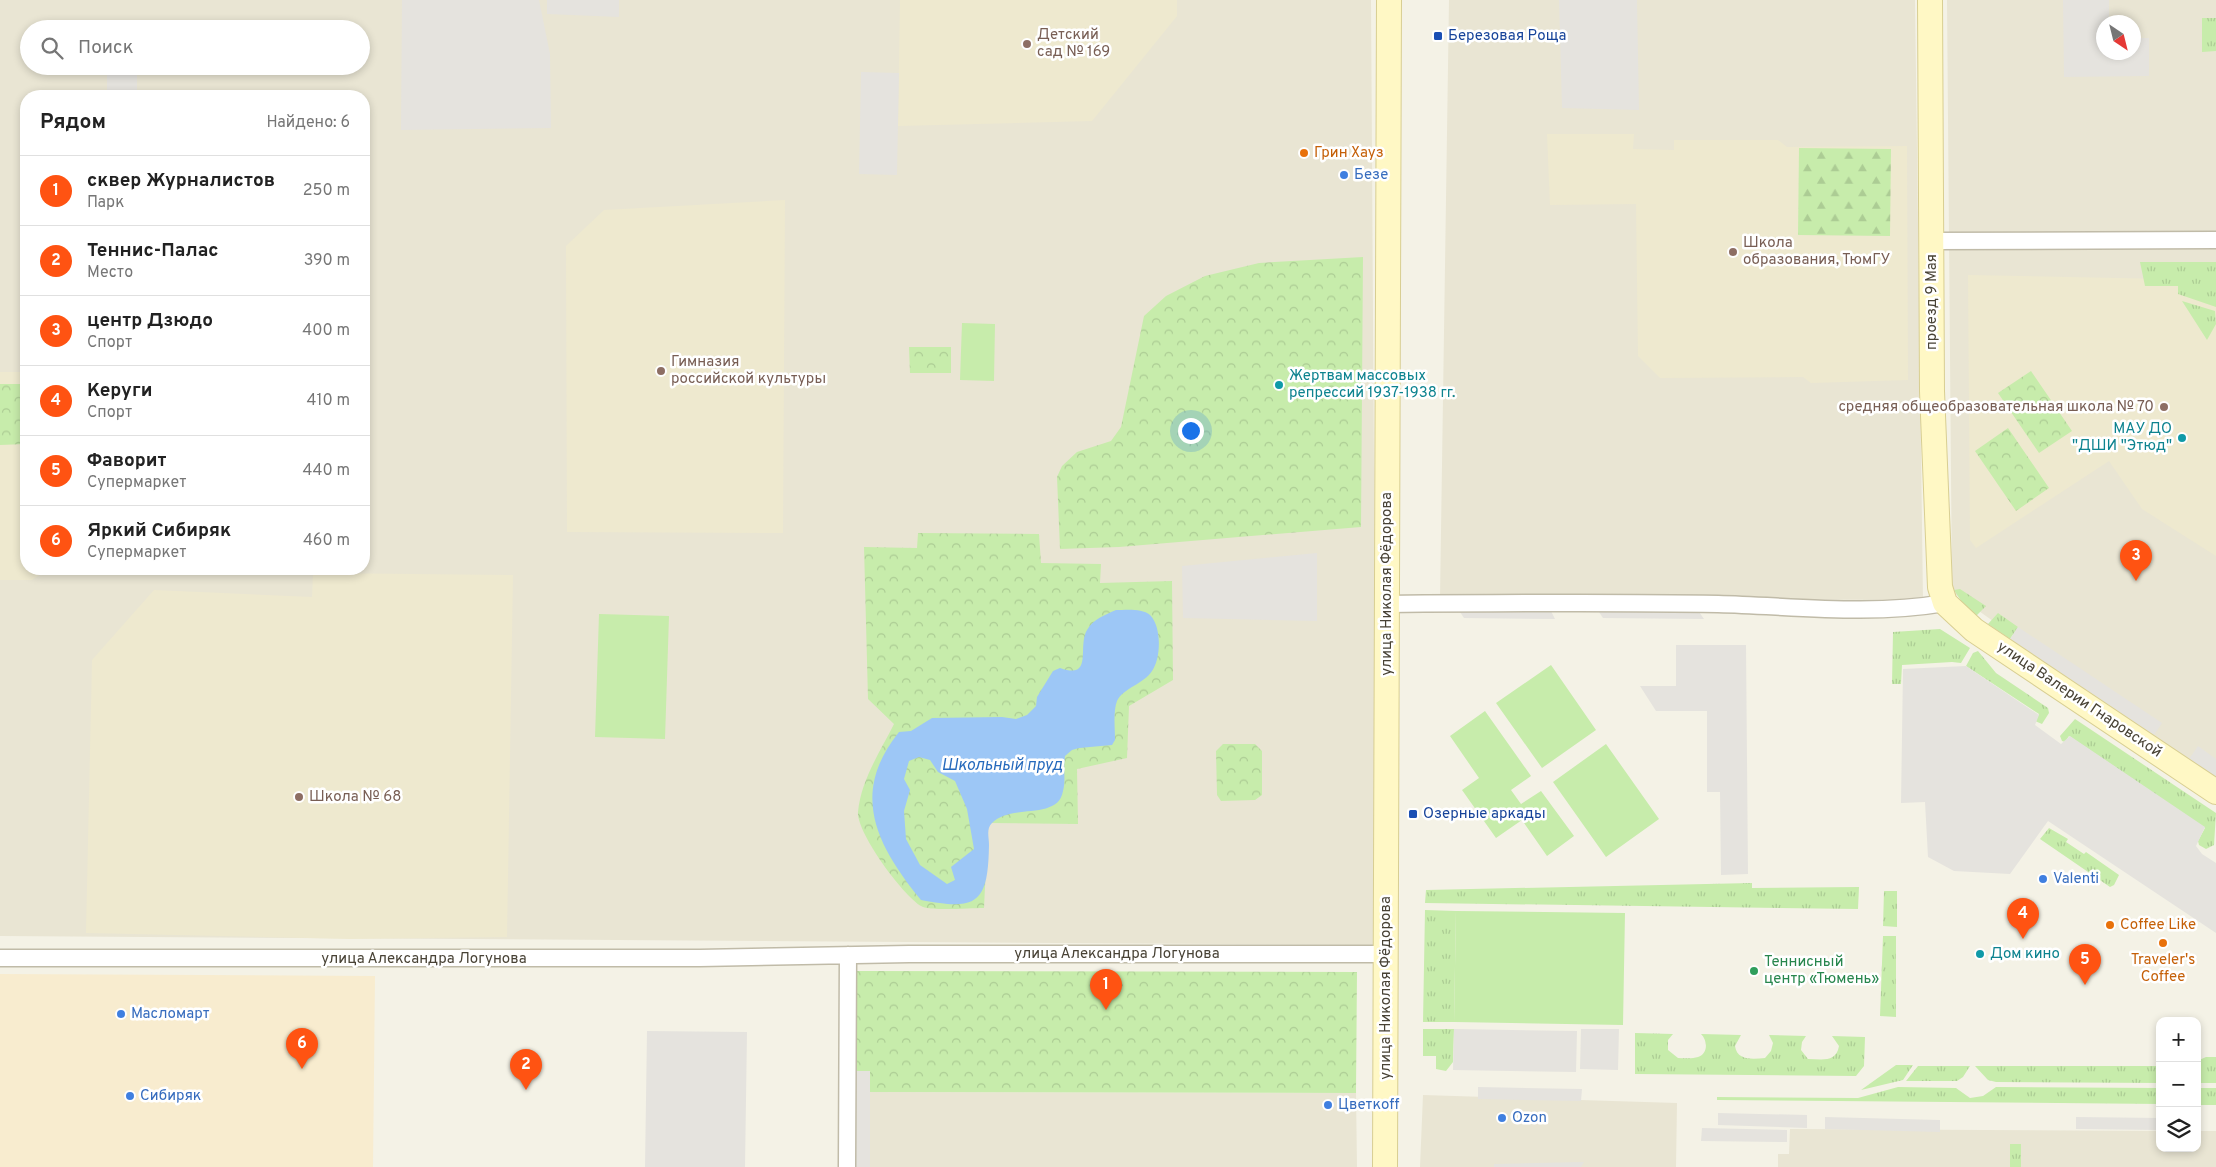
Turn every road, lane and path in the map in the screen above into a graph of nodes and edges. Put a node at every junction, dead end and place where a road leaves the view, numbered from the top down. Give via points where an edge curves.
1 (1389, 0) edge
2 (1930, 0) edge
3 (2216, 240) edge
4 (1931, 241) junction
5 (1387, 604) junction
6 (1945, 604) junction
7 (2216, 792) edge
8 (1386, 954) junction
9 (848, 955) junction
10 (0, 958) edge
11 (846, 1167) edge
12 (1385, 1167) edge

1 - 5 street, улица Николая Фёдорова
2 - 4 street, проезд 9 Мая
3 - 4 street
4 - 6 street, проезд 9 Мая via 1932,391 1940,588
5 - 6 street via 1582,602 1880,611
5 - 8 street, улица Николая Фёдорова
6 - 7 street, улица Валерии Гнаровской via 1974,630
8 - 9 street, улица Александра Логунова
8 - 12 street, улица Николая Фёдорова
9 - 10 street, улица Александра Логунова
9 - 11 street

